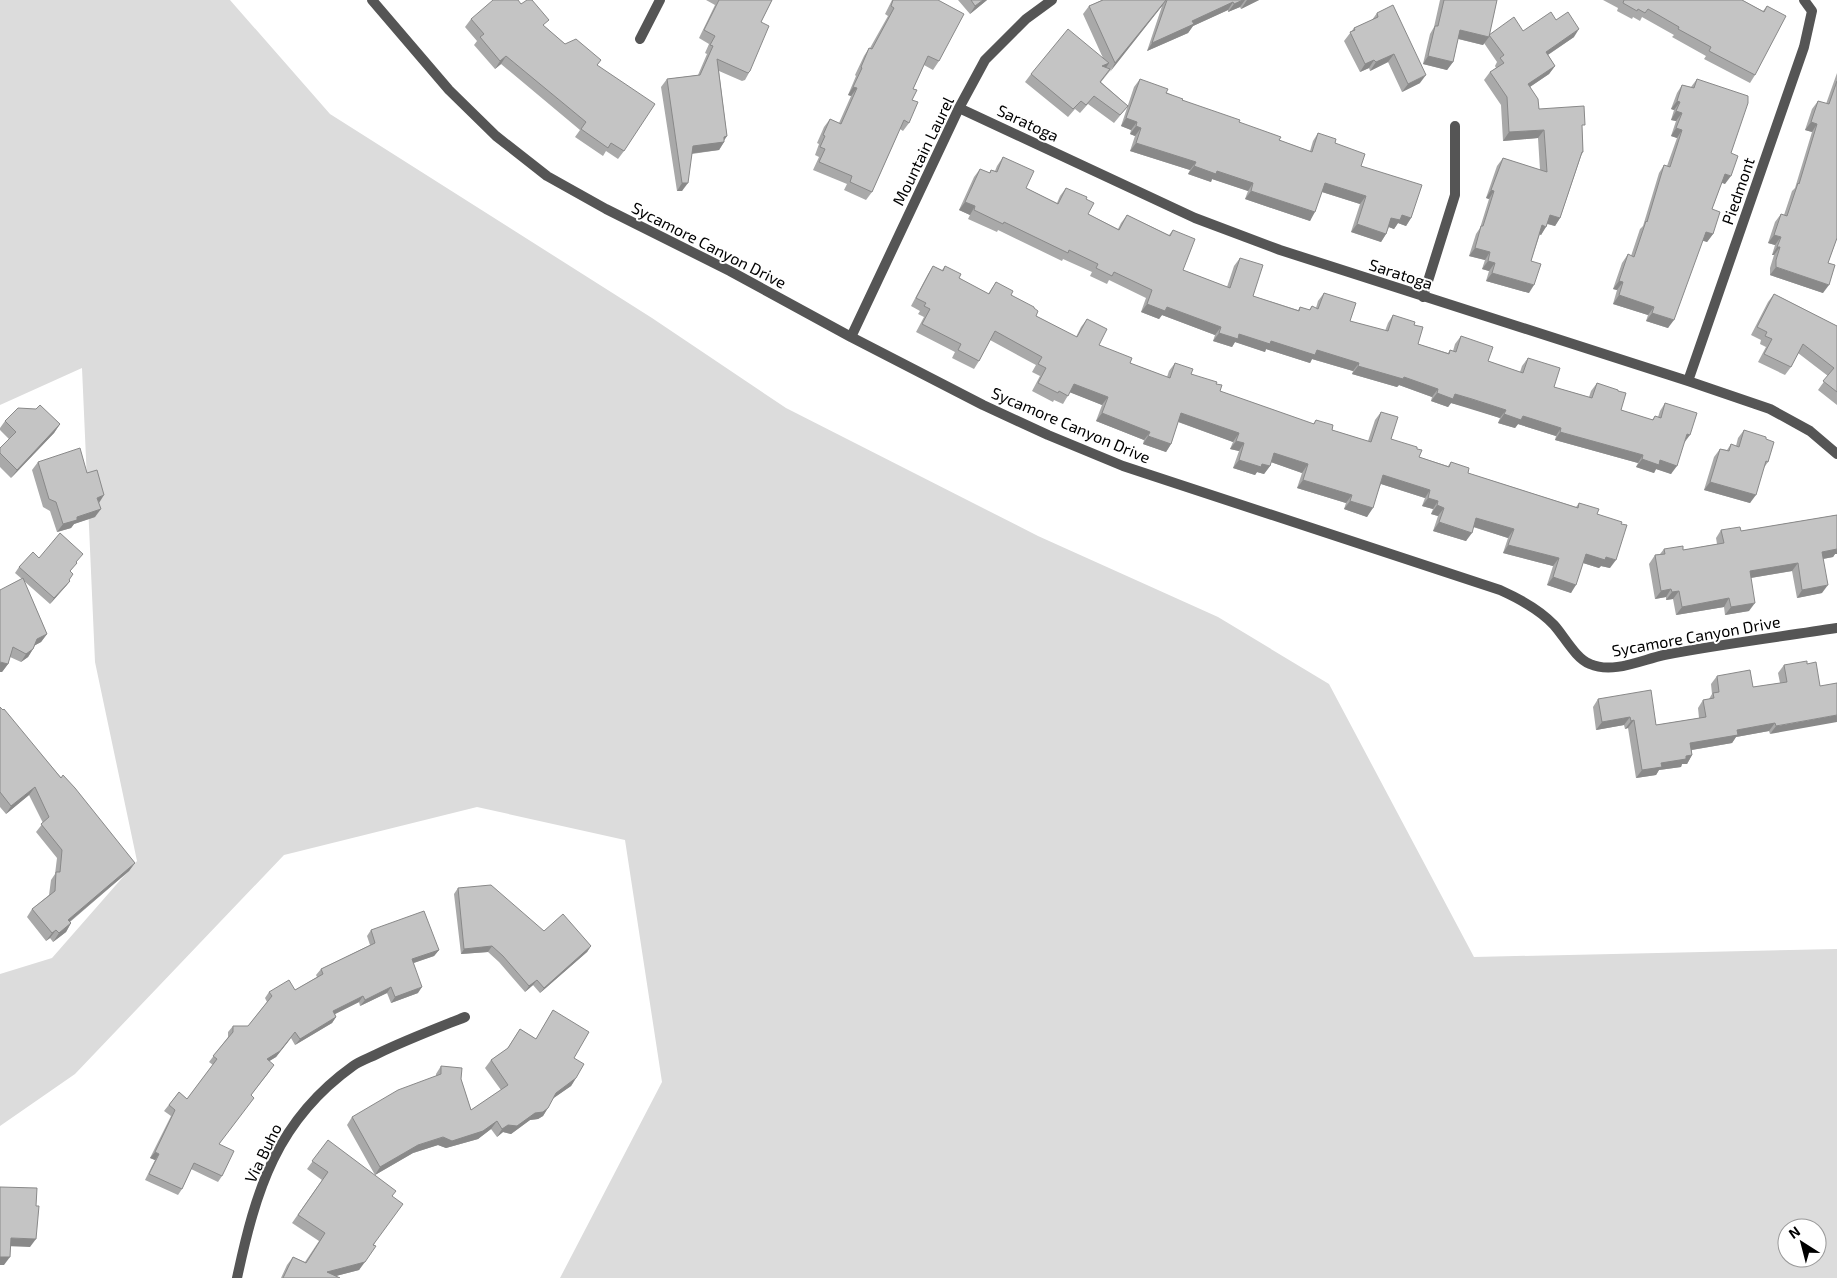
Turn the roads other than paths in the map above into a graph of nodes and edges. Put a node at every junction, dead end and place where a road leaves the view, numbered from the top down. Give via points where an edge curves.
1 (372, 0) edge
2 (660, 0) edge
3 (1052, 0) edge
4 (1804, 0) edge
5 (640, 39) dead end
6 (959, 108) junction
7 (1455, 126) dead end
8 (1423, 297) junction
9 (851, 337) junction
10 (1688, 381) junction
11 (1837, 454) edge
12 (1837, 628) edge
13 (465, 1017) dead end
14 (238, 1278) edge

1 - 9 street, Sycamore Canyon Drive via 449,90 496,136 546,176
2 - 5 street
3 - 6 street, Mountain Laurel via 1026,19 985,60
4 - 10 street, Piedmont via 1812,10 1804,47
6 - 8 street, Saratoga via 1195,218
6 - 9 street, Mountain Laurel
7 - 8 street via 1455,195
8 - 10 street, Saratoga
9 - 12 street, Sycamore Canyon Drive via 983,405 1123,466 1500,590 1543,615 1582,659 1594,666 1625,665
10 - 11 street, Saratoga via 1770,409 1810,431
13 - 14 street, Via Buho via 403,1041 354,1065 318,1094 288,1131 266,1172 250,1221

